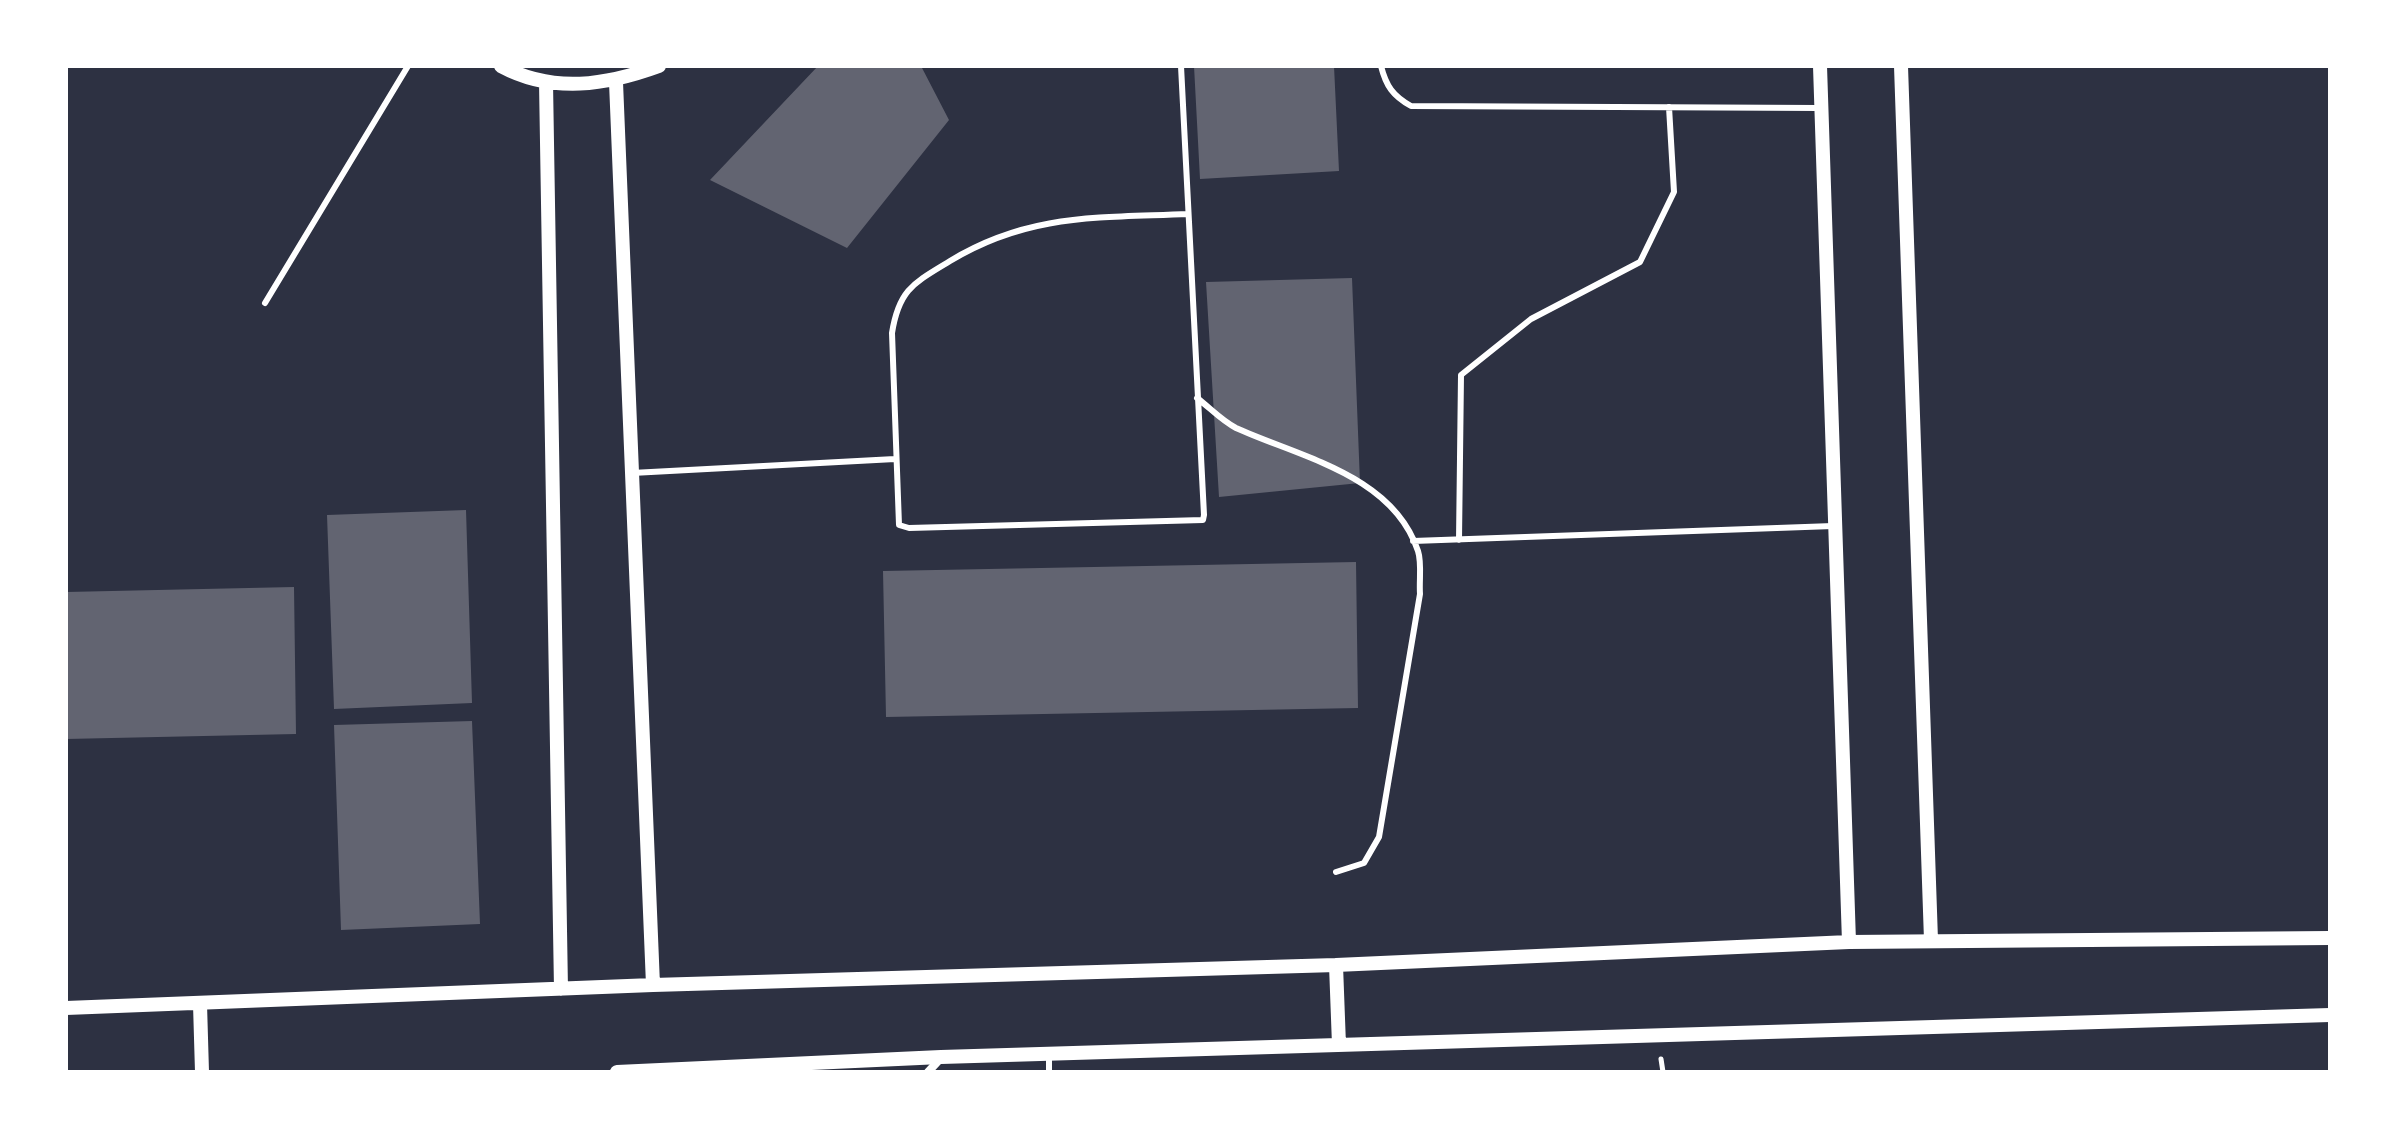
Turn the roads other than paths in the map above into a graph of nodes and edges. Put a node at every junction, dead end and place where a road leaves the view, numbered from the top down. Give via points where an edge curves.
1 (408, 66) edge
2 (501, 66) edge
3 (659, 66) edge
4 (1181, 66) edge
5 (1381, 66) edge
6 (1820, 66) edge
7 (1901, 66) edge
8 (546, 82) junction
9 (616, 82) junction
10 (1669, 107) junction
11 (1821, 108) junction
12 (1188, 214) junction
13 (265, 303) dead end
14 (1197, 398) junction
15 (895, 459) junction
16 (632, 473) junction
17 (1836, 526) junction
18 (1459, 540) junction
19 (1413, 541) junction
20 (1336, 872) dead end
21 (2330, 938) edge
22 (1931, 940) junction
23 (1849, 942) junction
24 (1336, 965) junction
25 (653, 985) junction
26 (561, 989) junction
27 (200, 1004) junction
28 (66, 1008) edge
29 (2330, 1015) edge
30 (1339, 1045) junction
31 (1049, 1054) junction
32 (941, 1057) junction
33 (202, 1072) edge
34 (617, 1072) edge
35 (928, 1072) edge
36 (1049, 1072) edge

1 - 13 lane
2 - 8 street
3 - 9 street
4 - 12 lane
5 - 10 lane via 1385,83 1397,99 1411,106
6 - 11 street
7 - 22 street
8 - 9 street
8 - 26 street
9 - 16 street
10 - 11 lane
10 - 18 lane via 1674,192 1640,262 1531,319 1461,375
11 - 17 street
12 - 14 lane
12 - 15 lane via 1052,221 1008,231 910,285 896,307 892,333
14 - 15 lane via 1204,515 1197,522 909,528 899,525
14 - 19 lane via 1233,426 1344,473 1376,493 1404,522
15 - 16 lane
16 - 25 street
17 - 18 lane
17 - 23 street
18 - 19 lane
19 - 20 lane via 1419,553 1420,594 1379,837 1364,863
21 - 22 street
22 - 23 street
23 - 24 street
24 - 25 street
24 - 30 street
25 - 26 street
26 - 27 street
27 - 28 street
27 - 33 street
29 - 30 street
30 - 31 street
31 - 32 street
31 - 36 lane
32 - 34 street
32 - 35 street

